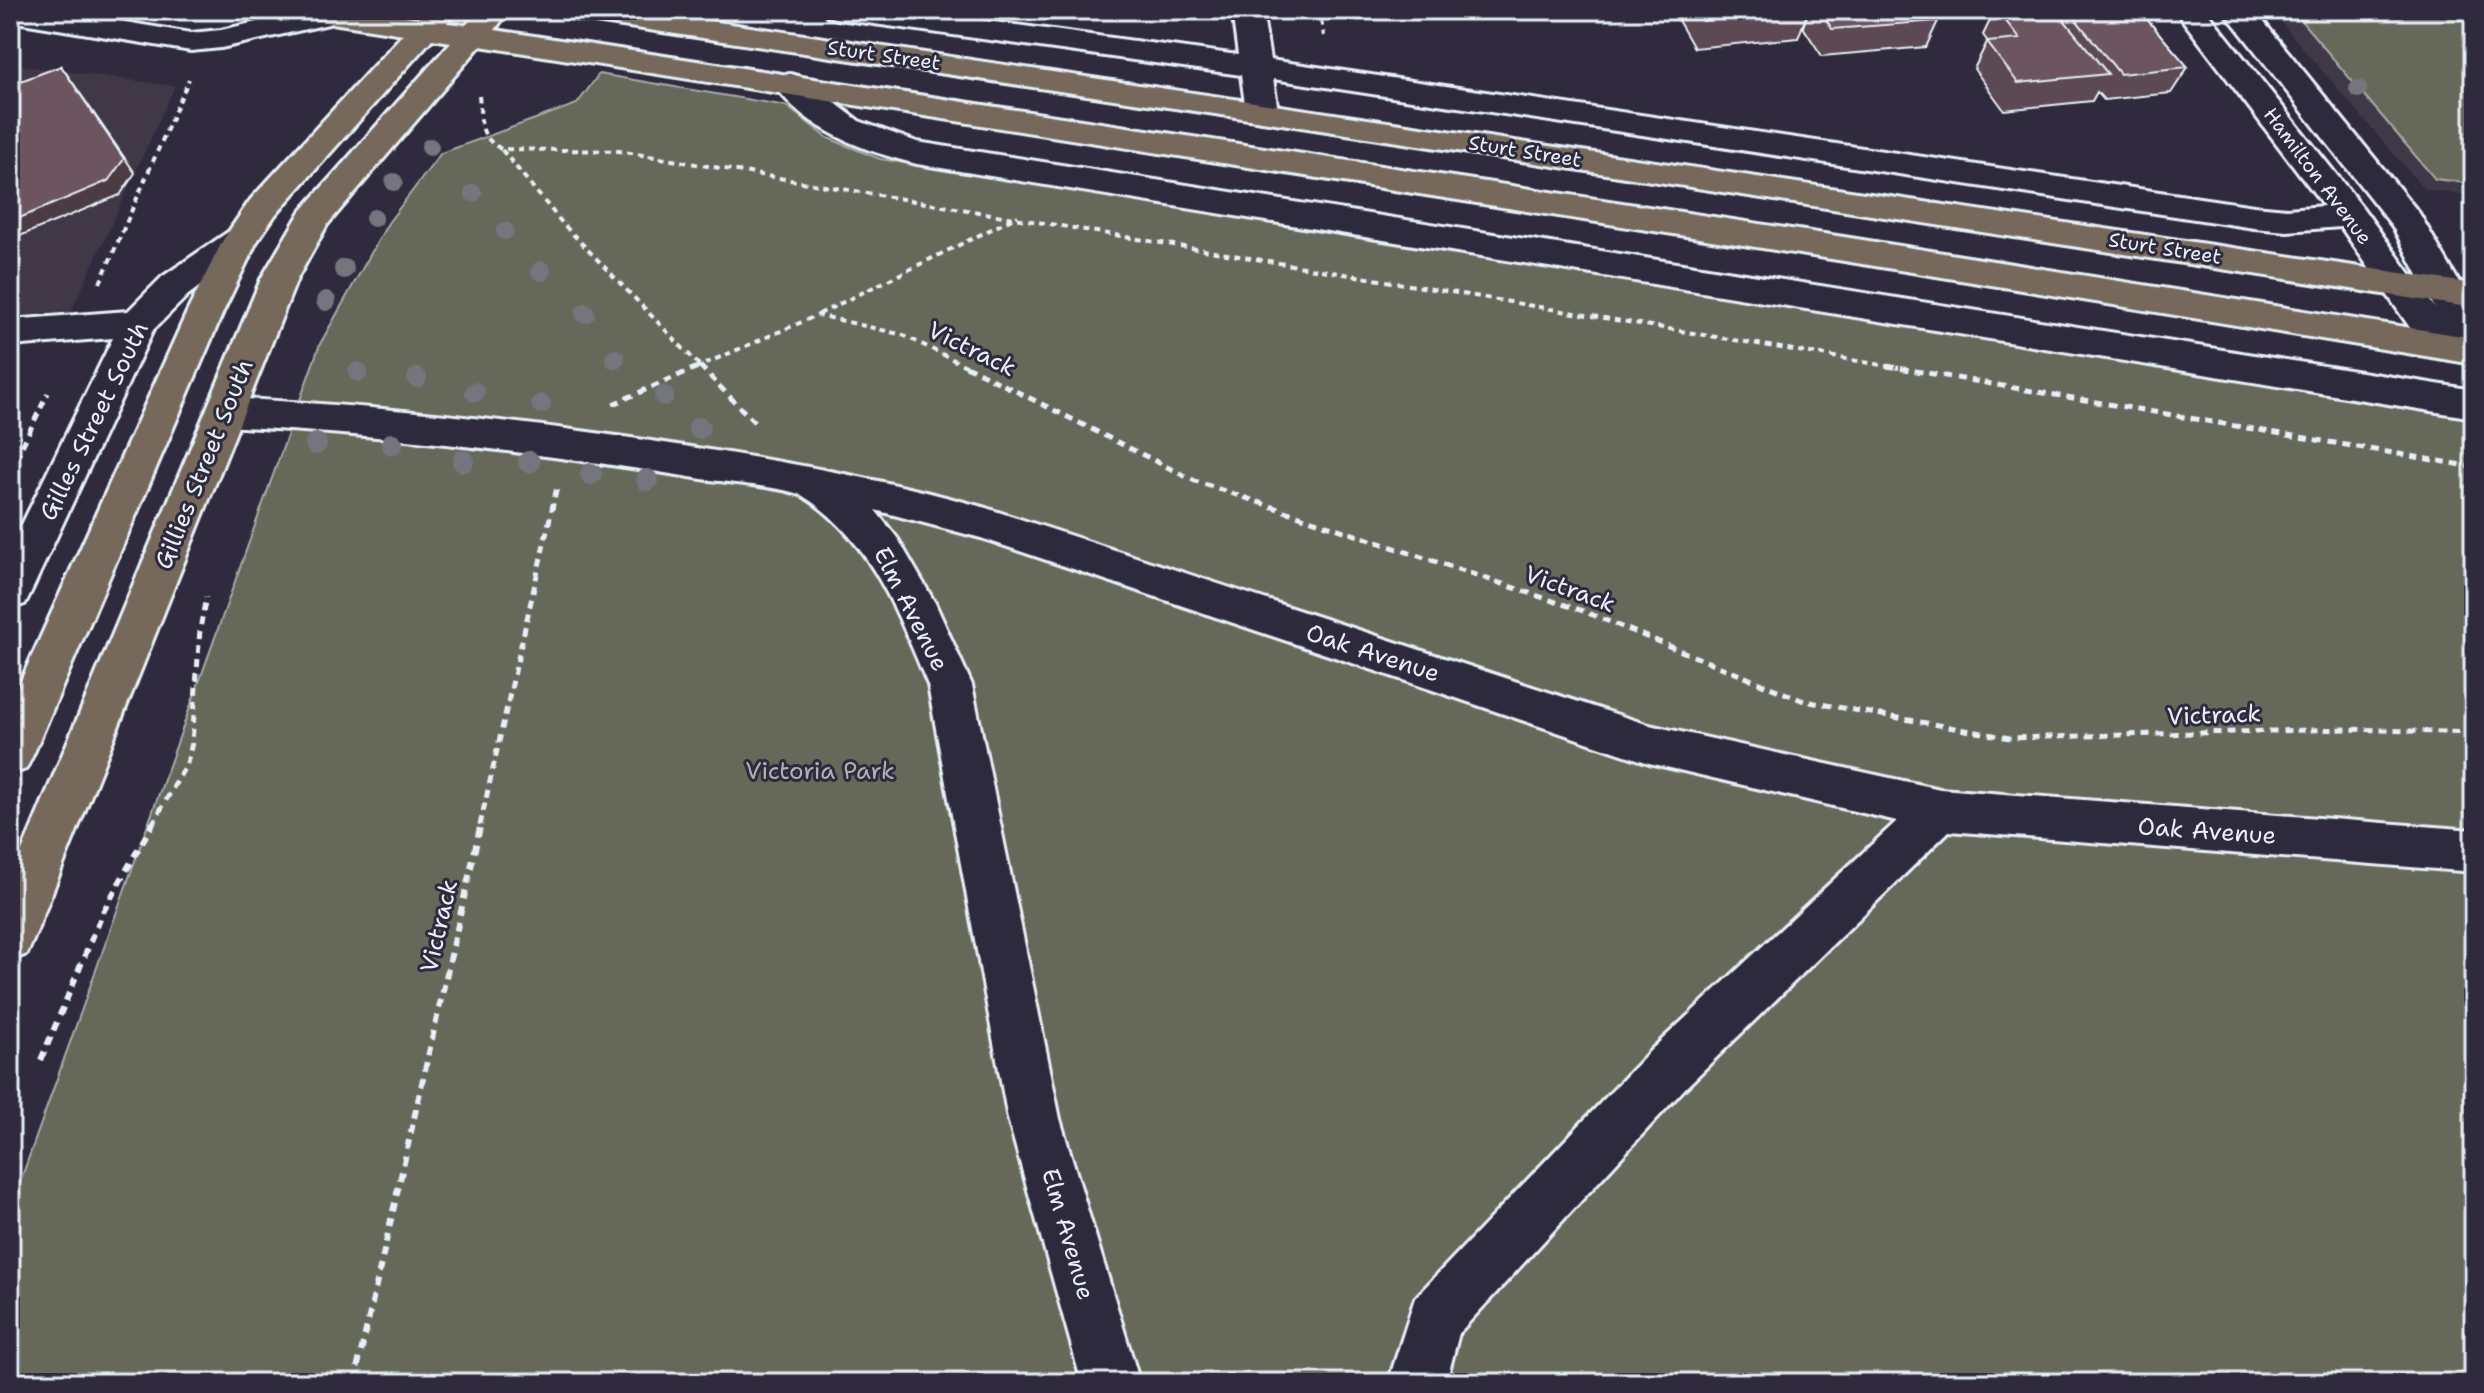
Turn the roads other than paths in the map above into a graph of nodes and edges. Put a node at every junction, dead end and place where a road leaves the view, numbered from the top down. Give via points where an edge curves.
1 (575, 10) edge
2 (838, 10) edge
3 (1247, 10) edge
4 (2190, 10) edge
5 (2238, 10) edge
6 (10, 12) edge
7 (320, 12) edge
8 (434, 19) edge
9 (484, 23) edge
10 (1255, 67) junction
11 (790, 84) junction
12 (1262, 111) junction
13 (2350, 215) junction
14 (240, 240) junction
15 (2397, 283) junction
16 (2460, 293) edge
17 (138, 323) junction
18 (10, 333) edge
19 (2461, 349) edge
20 (2474, 404) edge
21 (226, 412) junction
22 (811, 481) junction
23 (10, 592) edge
24 (10, 755) edge
25 (1940, 810) junction
26 (2474, 851) edge
27 (19, 896) edge
28 (10, 938) edge
29 (1111, 1383) edge
30 (1417, 1383) edge

1 - 12 main road, Sturt Street
2 - 10 street, Sturt Street
3 - 10 street
4 - 13 street, Hamilton Avenue
5 - 16 street, Hamilton Avenue
6 - 7 street, Sturt Street via 191,42 232,37
7 - 8 main road, Sturt Street
8 - 9 main road, Sturt Street
8 - 14 main road via 287,177
9 - 11 main road, Sturt Street
9 - 21 main road, Gillies Street South via 313,219 279,279
10 - 12 street
10 - 13 street, Sturt Street via 2254,217
11 - 19 main road, Sturt Street
11 - 20 street via 840,127 873,143 917,153
12 - 15 main road, Sturt Street
13 - 15 street, Hamilton Avenue
14 - 17 street, Gilles Street South via 175,286
14 - 24 main road
15 - 16 main road, Sturt Street
15 - 19 street, Hamilton Avenue
16 - 19 street, Hamilton Avenue
17 - 18 street
17 - 23 street, Gilles Street South
21 - 22 street, Elm Avenue via 353,419 577,444
21 - 27 main road, Gillies Street South
22 - 25 street, Oak Avenue via 986,524 1649,744
22 - 29 street, Elm Avenue via 850,509 875,538 920,615 950,685 1034,1119
25 - 26 street, Oak Avenue
25 - 30 street via 1668,1069 1435,1318
27 - 28 main road, Gillies Street South

